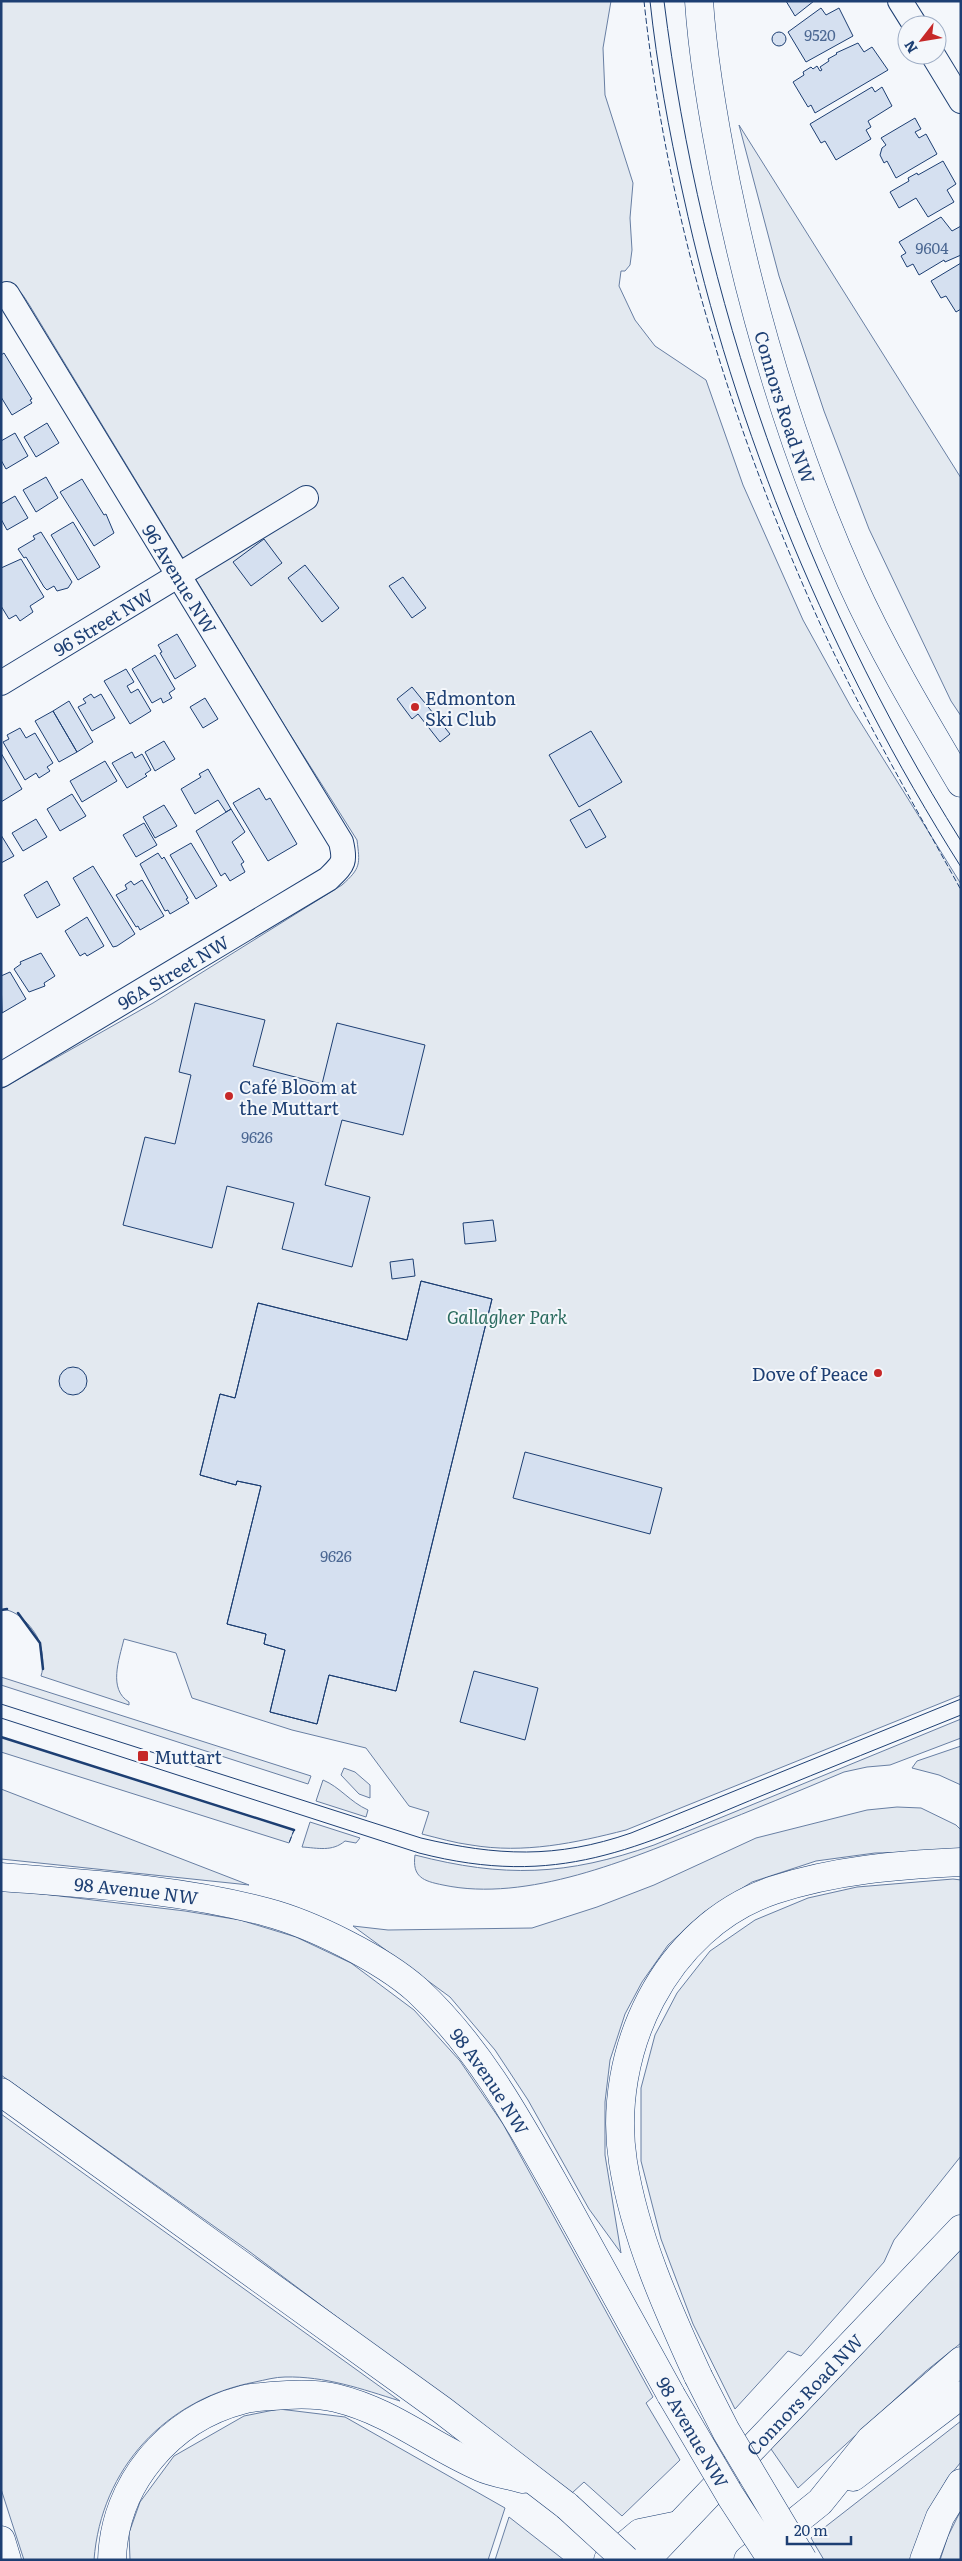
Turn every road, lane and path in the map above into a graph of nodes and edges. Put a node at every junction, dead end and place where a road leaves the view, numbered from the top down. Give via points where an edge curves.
1 (699, 1) edge
2 (900, 1) edge
3 (909, 15) edge
4 (939, 65) edge
5 (961, 101) edge
6 (4, 296) edge
7 (306, 498) dead end
8 (179, 576) junction
9 (1, 684) edge
10 (961, 782) edge
11 (342, 865) joint
12 (1, 1075) edge
13 (961, 1862) edge
14 (1, 1877) edge
15 (1, 2092) edge
16 (961, 2229) edge
17 (961, 2361) edge
18 (961, 2395) edge
19 (961, 2483) edge
20 (540, 2484) junction
21 (820, 2502) junction
22 (679, 2525) junction
23 (112, 2560) edge
24 (608, 2560) edge
25 (626, 2560) edge
26 (646, 2560) edge
27 (748, 2560) edge
28 (772, 2560) edge
29 (803, 2560) edge
30 (924, 2560) edge

1 - 10 main road, Connors Road NW via 717,138 747,277 771,364 851,581 881,642
2 - 3 street
4 - 5 street
6 - 8 street, 96 Avenue NW
7 - 8 street, 96 Street NW
8 - 9 street, 96 Street NW
8 - 11 street, 96 Avenue NW via 341,842
11 - 12 street, 96A Street NW via 328,879
13 - 29 main road, bridge via 834,1873 772,1890 728,1912 702,1932 650,1998 638,2021 624,2071 620,2126 623,2162 637,2224 653,2272 726,2431
14 - 28 main road, 98 Avenue NW, bridge via 184,1895 268,1912 373,1958 416,1990 471,2050 511,2107 671,2395
15 - 20 main road
16 - 22 main road, Connors Road NW
17 - 21 main road via 870,2440
18 - 21 main road
19 - 30 main road via 940,2517
20 - 23 main road via 480,2467 385,2414 335,2398 293,2394 242,2400 196,2419 168,2439 144,2465 127,2496 116,2528
20 - 25 main road, bridge
21 - 27 main road
22 - 24 main road via 640,2534
22 - 26 main road, Connors Road NW

